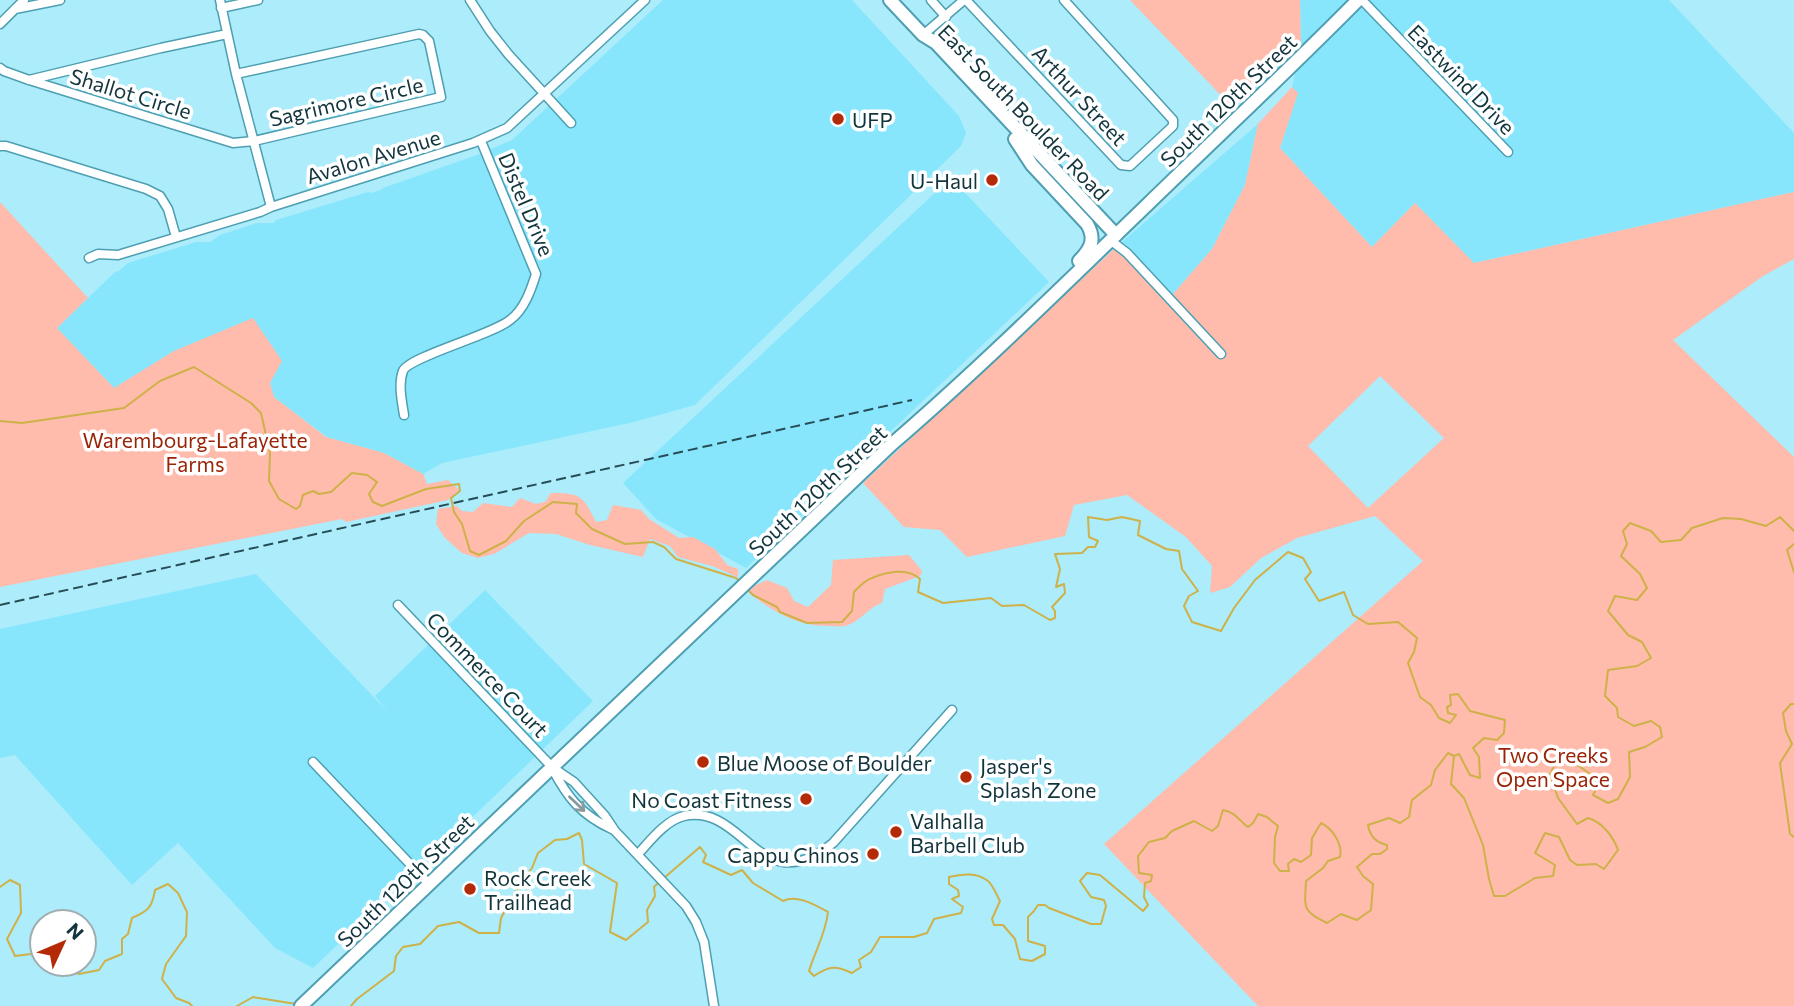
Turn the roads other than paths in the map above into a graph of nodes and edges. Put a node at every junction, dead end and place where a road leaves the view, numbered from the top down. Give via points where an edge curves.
1 (24, 0) edge
2 (60, 0) edge
3 (258, 0) edge
4 (470, 0) edge
5 (645, 0) edge
6 (890, 0) edge
7 (931, 0) edge
8 (965, 0) edge
9 (1064, 0) edge
10 (1360, 0) edge
11 (220, 4) edge
12 (15, 9) junction
13 (946, 17) junction
14 (0, 24) edge
15 (227, 34) junction
16 (923, 35) junction
17 (0, 68) edge
18 (236, 74) junction
19 (29, 80) junction
20 (545, 94) junction
21 (571, 123) dead end
22 (1015, 139) junction
23 (254, 141) junction
24 (481, 141) junction
25 (0, 146) edge
26 (1508, 152) dead end
27 (271, 207) junction
28 (176, 237) junction
29 (1113, 238) junction
30 (89, 258) dead end
31 (1019, 330) junction
32 (1221, 354) dead end
33 (404, 415) dead end
34 (398, 605) dead end
35 (952, 710) dead end
36 (313, 762) dead end
37 (552, 767) junction
38 (615, 831) junction
39 (638, 854) junction
40 (429, 884) junction
41 (305, 1002) edge
42 (714, 1006) edge

1 - 12 street
2 - 12 street
3 - 11 street
4 - 20 street via 509,55
5 - 20 street, Avalon Avenue
6 - 16 main road, East South Boulder Road
7 - 13 street
8 - 9 street, Arthur Street via 1121,165 1130,166 1173,126 1173,120
8 - 13 street
10 - 26 street, Eastwind Drive
10 - 29 main road, South 120th Street
11 - 15 street
12 - 14 street
13 - 16 street
15 - 18 street
15 - 19 street
16 - 22 main road
16 - 29 main road, East South Boulder Road via 936,43
17 - 19 street, Shallot Circle
18 - 23 street
18 - 23 street, Sagrimore Circle via 419,34 429,41 441,97
19 - 23 street, Shallot Circle via 233,143
20 - 21 street
20 - 24 street, Avalon Avenue via 507,128
22 - 29 main road, East South Boulder Road
22 - 31 main road, East South Boulder Road via 1032,165 1087,224 1093,239 1086,254
23 - 27 street
24 - 27 street, Avalon Avenue
24 - 33 street, Distel Drive via 536,274 512,319 404,368
25 - 28 street via 160,196
27 - 28 street, Avalon Avenue
28 - 30 street, Avalon Avenue via 118,255
29 - 31 main road, South 120th Street
29 - 32 street, East South Boulder Road
31 - 37 main road, South 120th Street via 892,444
34 - 37 street, Commerce Court
35 - 39 street via 833,843 816,856 793,862 771,859 725,824 696,816 683,816 668,825
36 - 40 street
37 - 38 street via 574,782
37 -> 38 street via 564,792
37 - 40 main road, South 120th Street
38 - 39 street
39 - 42 street via 696,922 704,942
40 - 41 main road, South 120th Street

